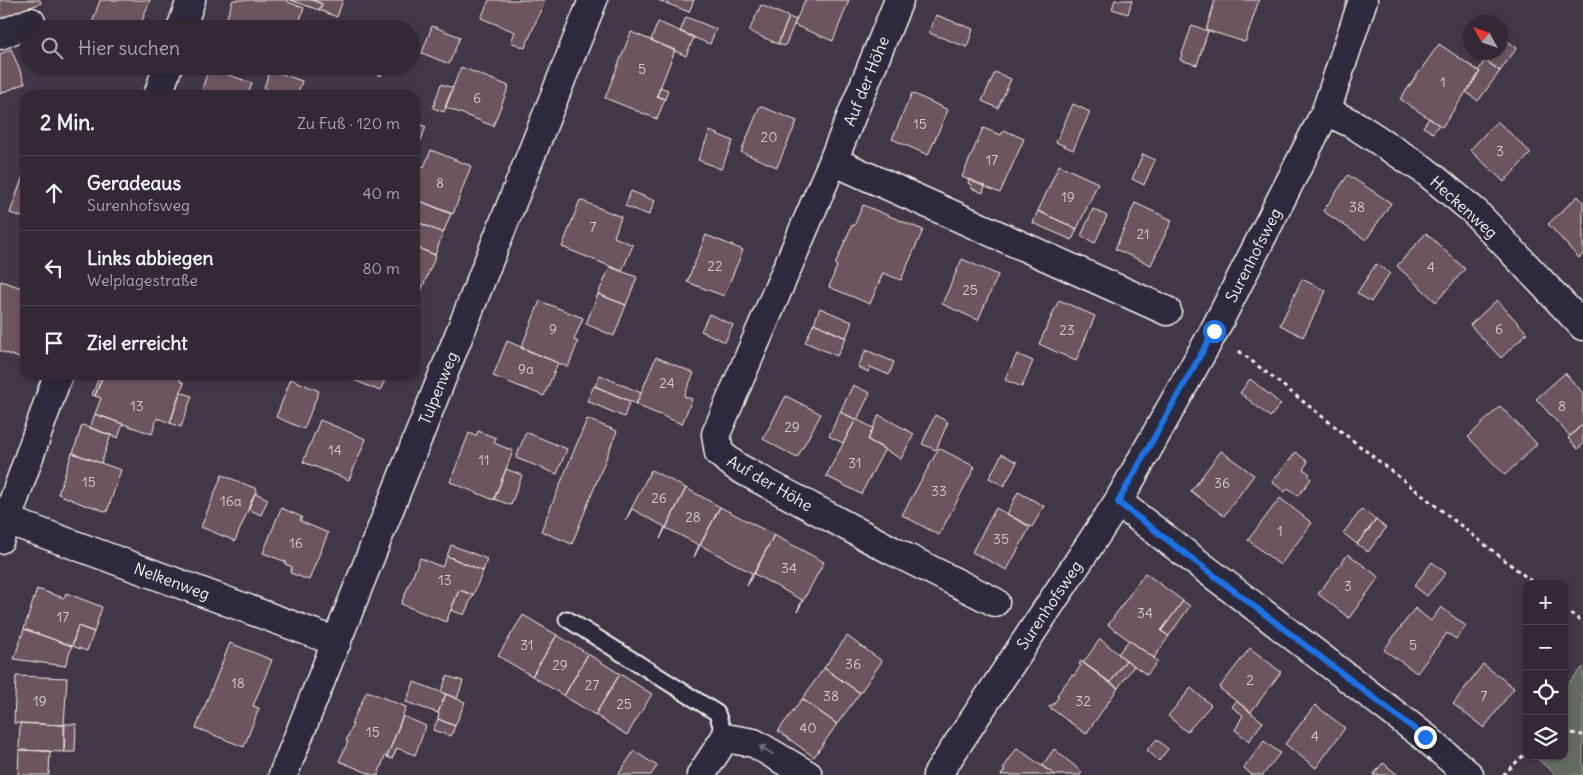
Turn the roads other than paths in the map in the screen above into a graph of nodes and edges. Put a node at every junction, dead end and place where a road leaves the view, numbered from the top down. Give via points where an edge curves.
1 (191, 0) edge
2 (593, 0) edge
3 (899, 0) edge
4 (1363, 0) edge
5 (184, 20) edge
6 (20, 26) edge
7 (0, 34) edge
8 (165, 75) edge
9 (160, 90) edge
10 (1326, 111) junction
11 (833, 161) junction
12 (1167, 310) dead end
13 (1583, 326) edge
14 (56, 380) edge
15 (1118, 502) junction
16 (3, 530) edge
17 (995, 602) dead end
18 (567, 619) dead end
19 (337, 642) junction
20 (725, 738) junction
21 (283, 775) edge
22 (701, 775) edge
23 (808, 775) edge
24 (937, 775) edge
25 (1469, 775) edge

1 - 5 street
2 - 19 street, Tulpenweg
3 - 11 street, Auf der Höhe
4 - 10 street, Surenhofsweg
6 - 7 street
8 - 9 street
10 - 13 street, Heckenweg via 1355,125 1424,170 1474,211
10 - 15 street, Surenhofsweg via 1214,331
11 - 12 street
11 - 17 street, Auf der Höhe via 716,434 719,453 737,467
14 - 16 street, Nelkenweg
15 - 24 street, Surenhofsweg
15 - 25 street via 1417,731
16 - 19 street, Nelkenweg
18 - 20 lane via 717,713
19 - 21 street, Tulpenweg
20 - 22 street
23 -> 20 street via 754,743

